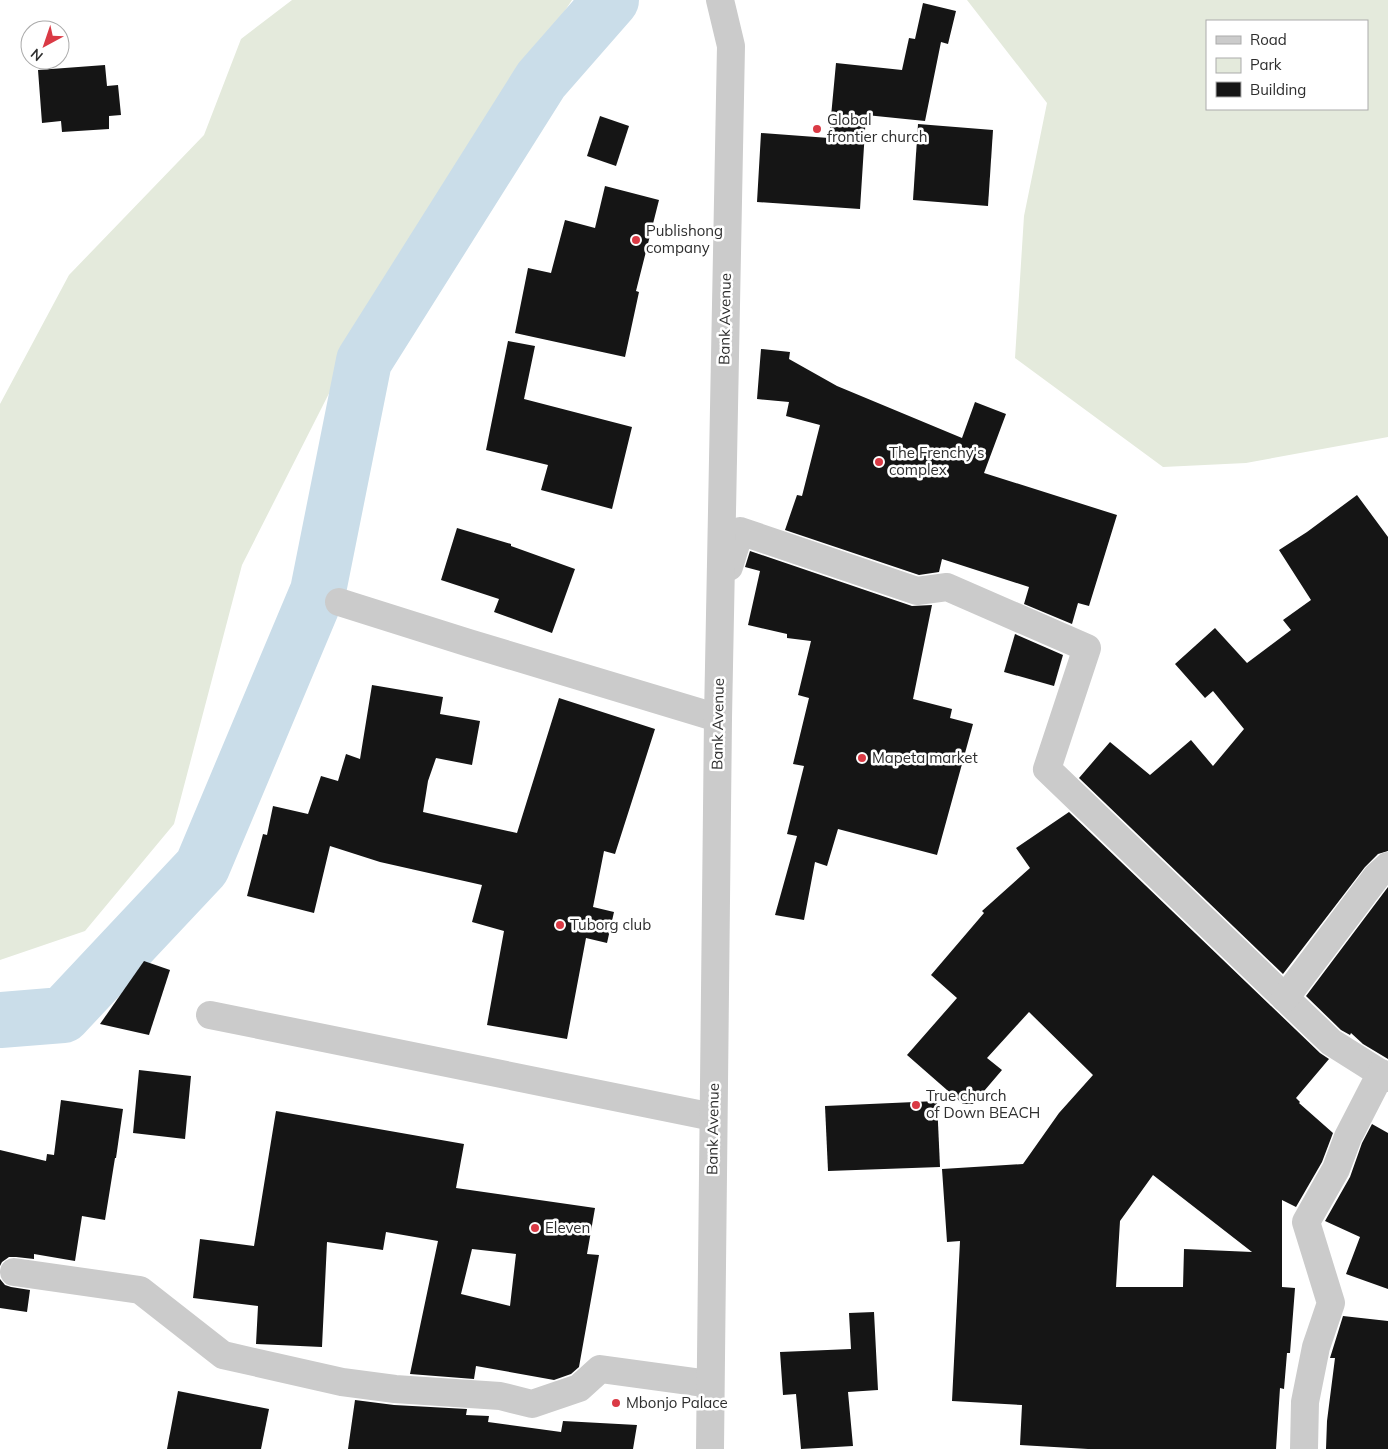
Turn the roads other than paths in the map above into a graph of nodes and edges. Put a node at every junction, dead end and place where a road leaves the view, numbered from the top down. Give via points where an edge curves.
1 (720, 0) edge
2 (720, 596) junction
3 (339, 602) dead end
4 (718, 718) junction
5 (1388, 866) edge
6 (1285, 998) junction
7 (210, 1015) dead end
8 (1384, 1075) edge
9 (713, 1117) junction
10 (14, 1272) dead end
11 (710, 1384) junction
12 (710, 1449) edge
13 (1304, 1449) edge

1 - 2 street, Bank Avenue via 731,46
2 - 4 street, Bank Avenue
2 - 6 street via 740,531 918,591 948,587 1087,648 1047,769
3 - 4 street
4 - 9 street, Bank Avenue
5 - 6 street via 1377,876
6 - 8 street via 1331,1042
7 - 9 street
8 - 13 street via 1348,1137 1336,1169 1306,1222 1330,1303 1316,1347 1305,1402
9 - 11 street, Bank Avenue
10 - 11 street via 140,1290 223,1355 342,1382 500,1396 532,1404 579,1388 600,1369
11 - 12 street, Bank Avenue

